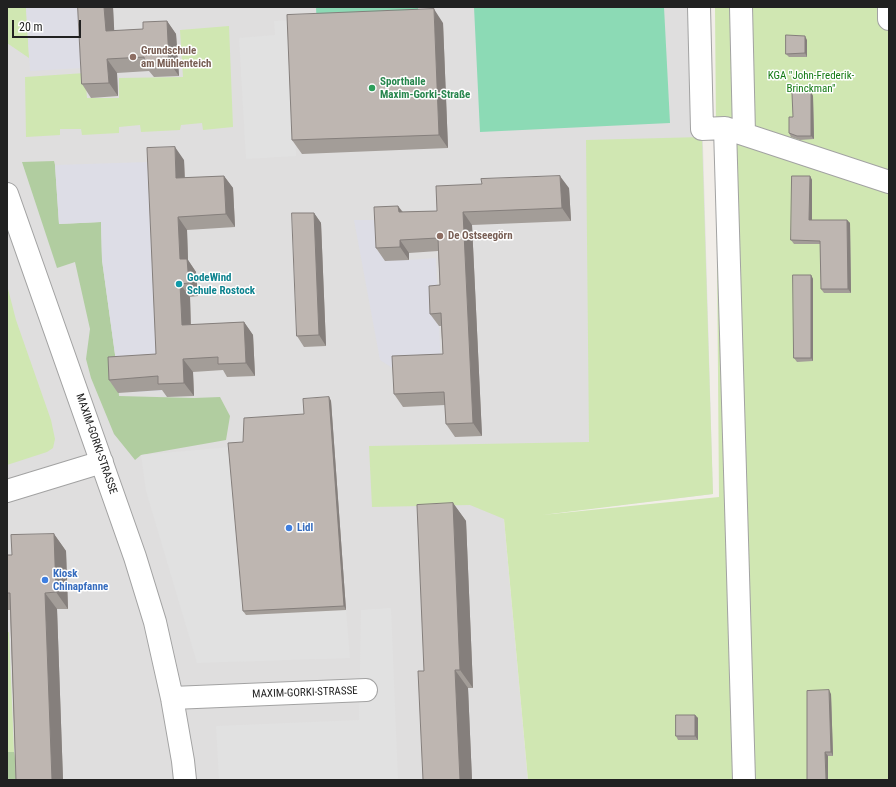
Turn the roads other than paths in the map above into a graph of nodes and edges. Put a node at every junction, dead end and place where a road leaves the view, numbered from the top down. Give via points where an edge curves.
1 (699, 7) edge
2 (740, 7) edge
3 (888, 7) edge
4 (889, 19) edge
5 (735, 131) junction
6 (889, 182) edge
7 (7, 194) edge
8 (102, 462) junction
9 (7, 491) edge
10 (366, 690) dead end
11 (172, 698) junction
12 (185, 780) edge
13 (744, 780) edge

1 - 5 street via 702,129
2 - 5 street
3 - 4 street
5 - 6 street
5 - 13 street
7 - 8 street, MAXIM-GORKI-STRASSE
8 - 9 street
8 - 11 street, MAXIM-GORKI-STRASSE via 155,622
10 - 11 street, MAXIM-GORKI-STRASSE
11 - 12 street, MAXIM-GORKI-STRASSE

